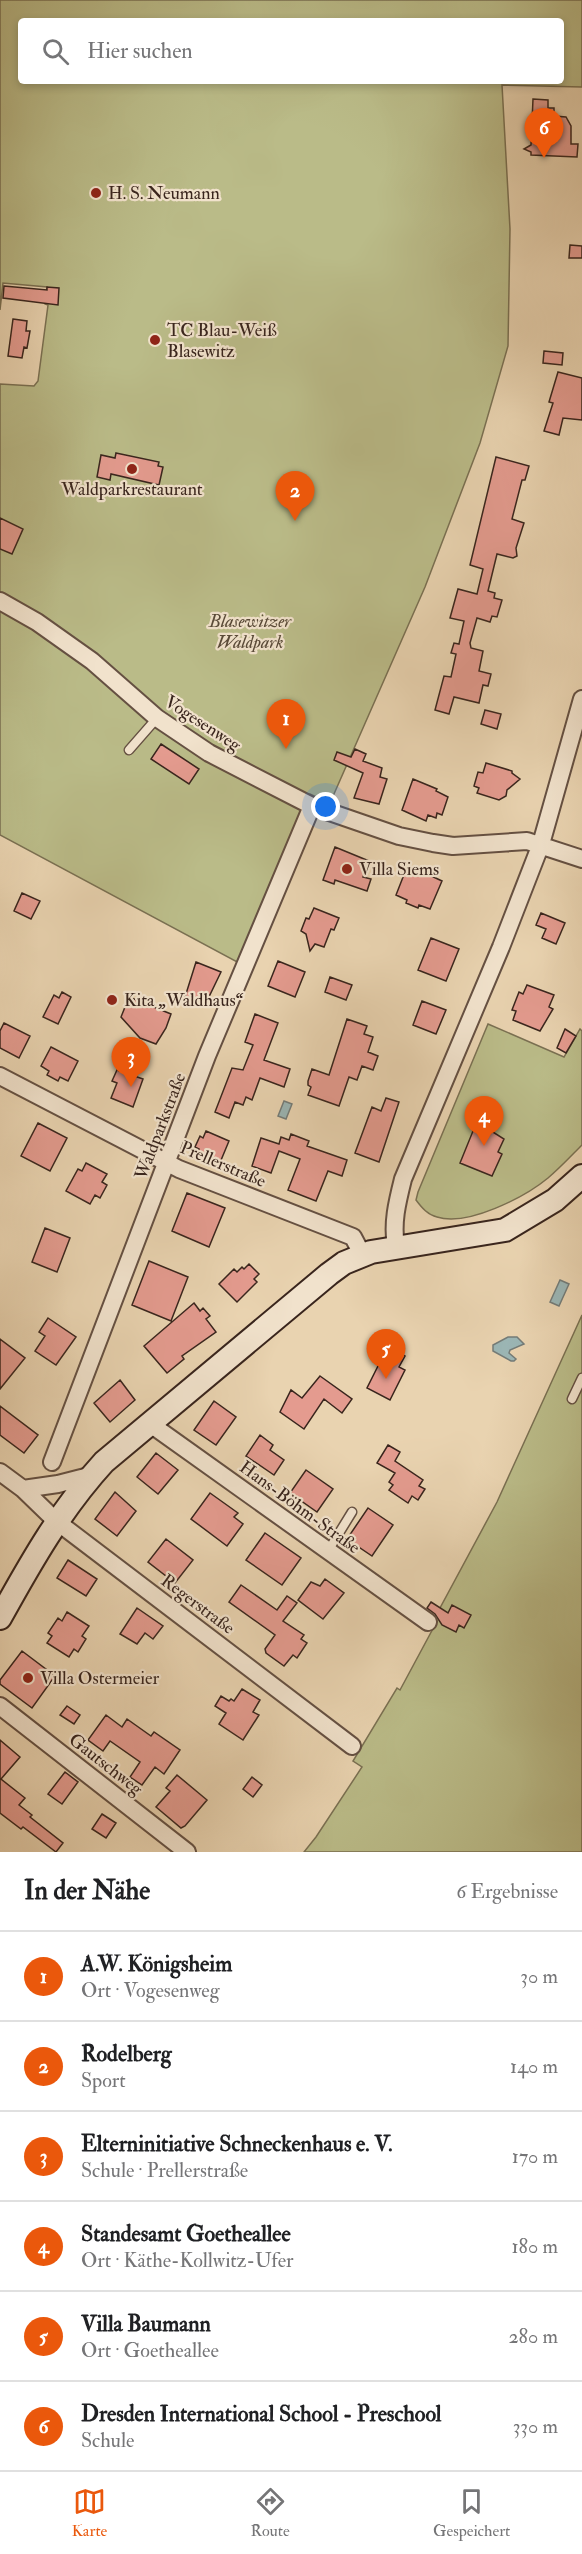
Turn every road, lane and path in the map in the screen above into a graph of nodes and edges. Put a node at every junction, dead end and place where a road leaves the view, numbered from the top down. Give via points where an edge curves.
1 (0, 601) edge
2 (582, 699) edge
3 (157, 718) junction
4 (129, 750) dead end
5 (312, 806) junction
6 (541, 844) junction
7 (582, 859) edge
8 (0, 1076) edge
9 (167, 1161) junction
10 (582, 1176) edge
11 (368, 1250) junction
12 (582, 1378) edge
13 (572, 1399) dead end
14 (149, 1423) junction
15 (52, 1462) dead end
16 (0, 1472) edge
17 (93, 1475) junction
18 (23, 1489) junction
19 (352, 1512) dead end
20 (56, 1521) junction
21 (328, 1551) junction
22 (0, 1617) edge
23 (428, 1622) dead end
24 (0, 1706) edge
25 (352, 1746) dead end
26 (187, 1852) edge

1 - 3 street, Vogesenweg via 92,661
2 - 6 street
3 - 4 lane
3 - 5 street, Vogesenweg via 209,753
5 - 6 street, Vogesenweg via 399,836 433,843
5 - 9 street, Waldparkstraße
6 - 7 street, Vogesenweg
6 - 11 street via 403,1179 393,1232
8 - 9 street, Prellerstraße
9 - 11 street, Prellerstraße
9 - 15 street, Waldparkstraße
10 - 11 main road via 555,1200 505,1230
11 - 14 main road
12 - 13 lane
14 - 17 main road
14 - 21 street, Hans-Böhm-Straße
16 - 18 street, Regerstraße
17 - 18 street
17 - 20 main road
18 - 20 street, Regerstraße
19 - 21 lane
20 - 22 main road
20 - 25 street, Regerstraße
21 - 23 street, Hans-Böhm-Straße
24 - 26 street, Gautschweg

